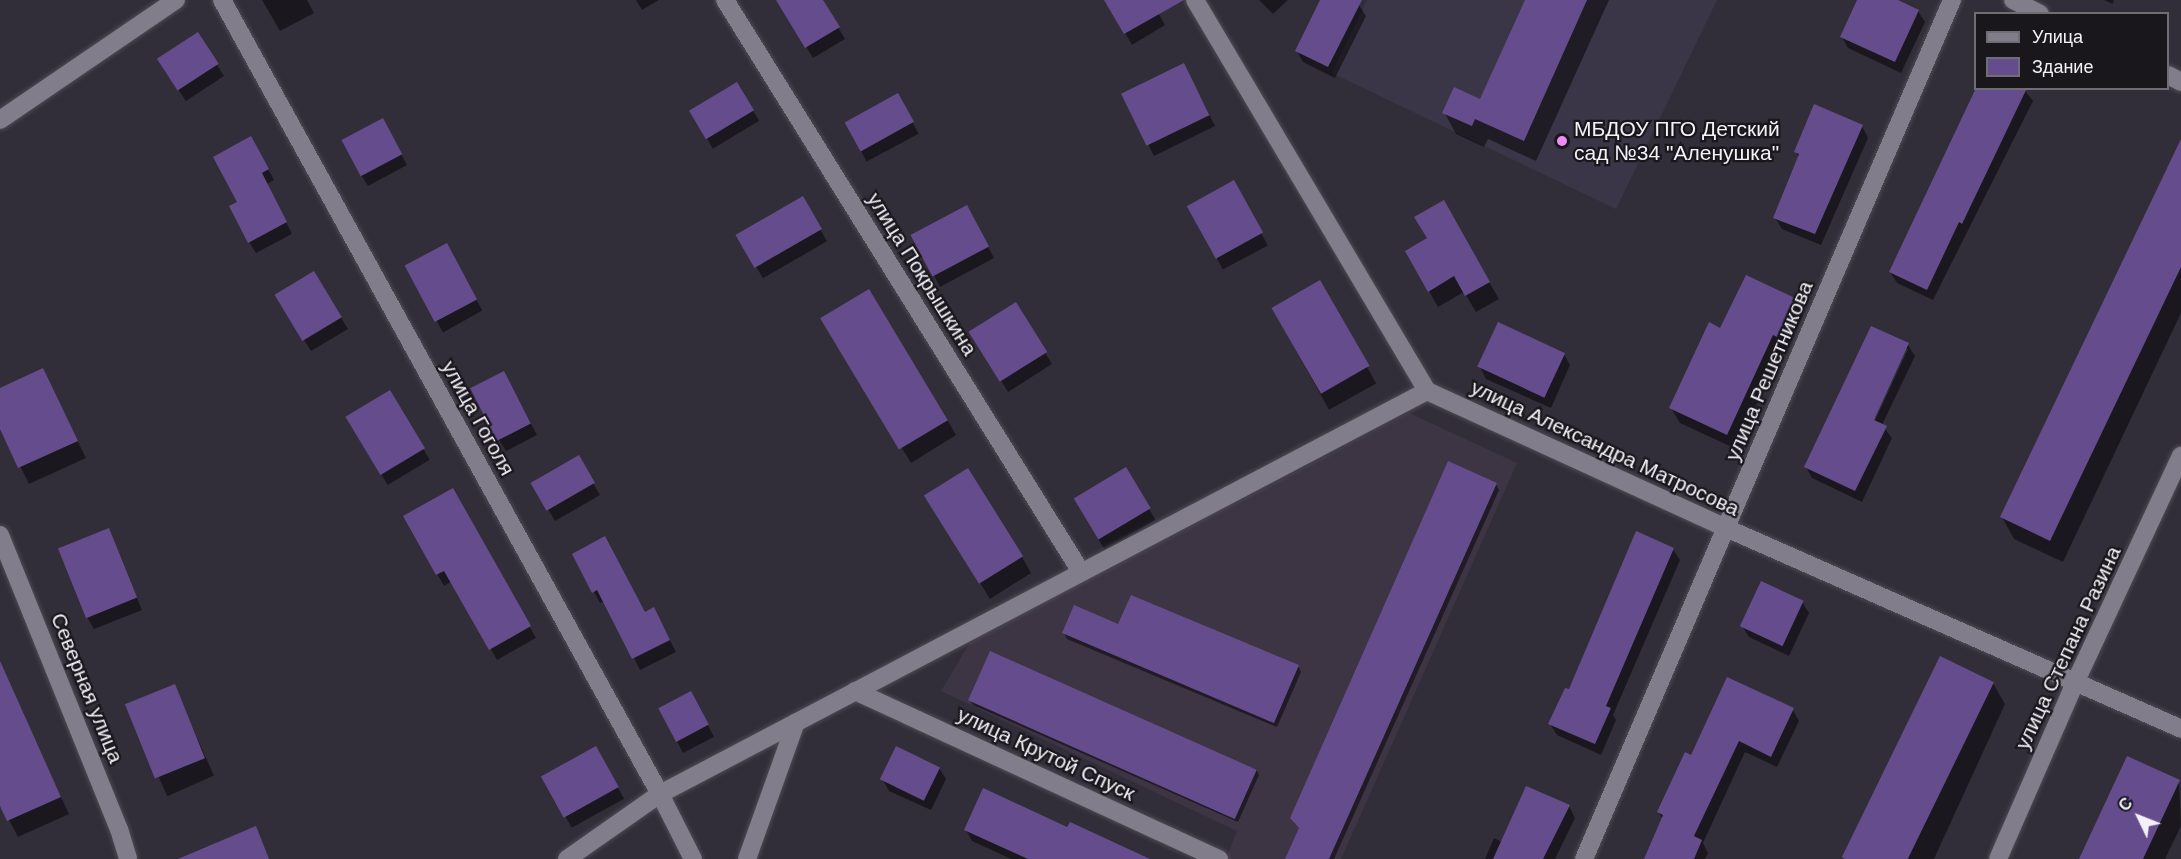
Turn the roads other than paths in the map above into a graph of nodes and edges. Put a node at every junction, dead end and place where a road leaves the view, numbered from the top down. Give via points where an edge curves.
1 (176, 0) edge
2 (222, 0) edge
3 (725, 0) edge
4 (1195, 0) edge
5 (1952, 0) edge
6 (2013, 0) edge
7 (2036, 12) edge
8 (0, 120) edge
9 (1427, 391) junction
10 (2181, 456) edge
11 (1726, 528) junction
12 (0, 535) edge
13 (1081, 572) junction
14 (2075, 683) junction
15 (855, 691) junction
16 (796, 722) junction
17 (2181, 729) edge
18 (660, 794) junction
19 (128, 859) edge
20 (567, 859) edge
21 (693, 859) edge
22 (747, 859) edge
23 (1219, 859) edge
24 (1584, 859) edge
25 (1998, 859) edge

1 - 8 street
2 - 18 street, улица Гоголя
3 - 13 street, улица Покрышкина
4 - 9 street
5 - 11 street, улица Решетникова
6 - 7 street
9 - 11 street, улица Александра Матросова
9 - 13 street
10 - 14 street, улица Степана Разина
11 - 14 street, улица Александра Матросова
11 - 24 street, улица Решетникова
12 - 19 street, Северная улица
13 - 15 street
14 - 17 street, улица Александра Матросова
14 - 25 street, улица Степана Разина
15 - 16 street
15 - 23 street, улица Крутой Спуск
16 - 18 street
16 - 22 street
18 - 20 street
18 - 21 street, улица Гоголя

